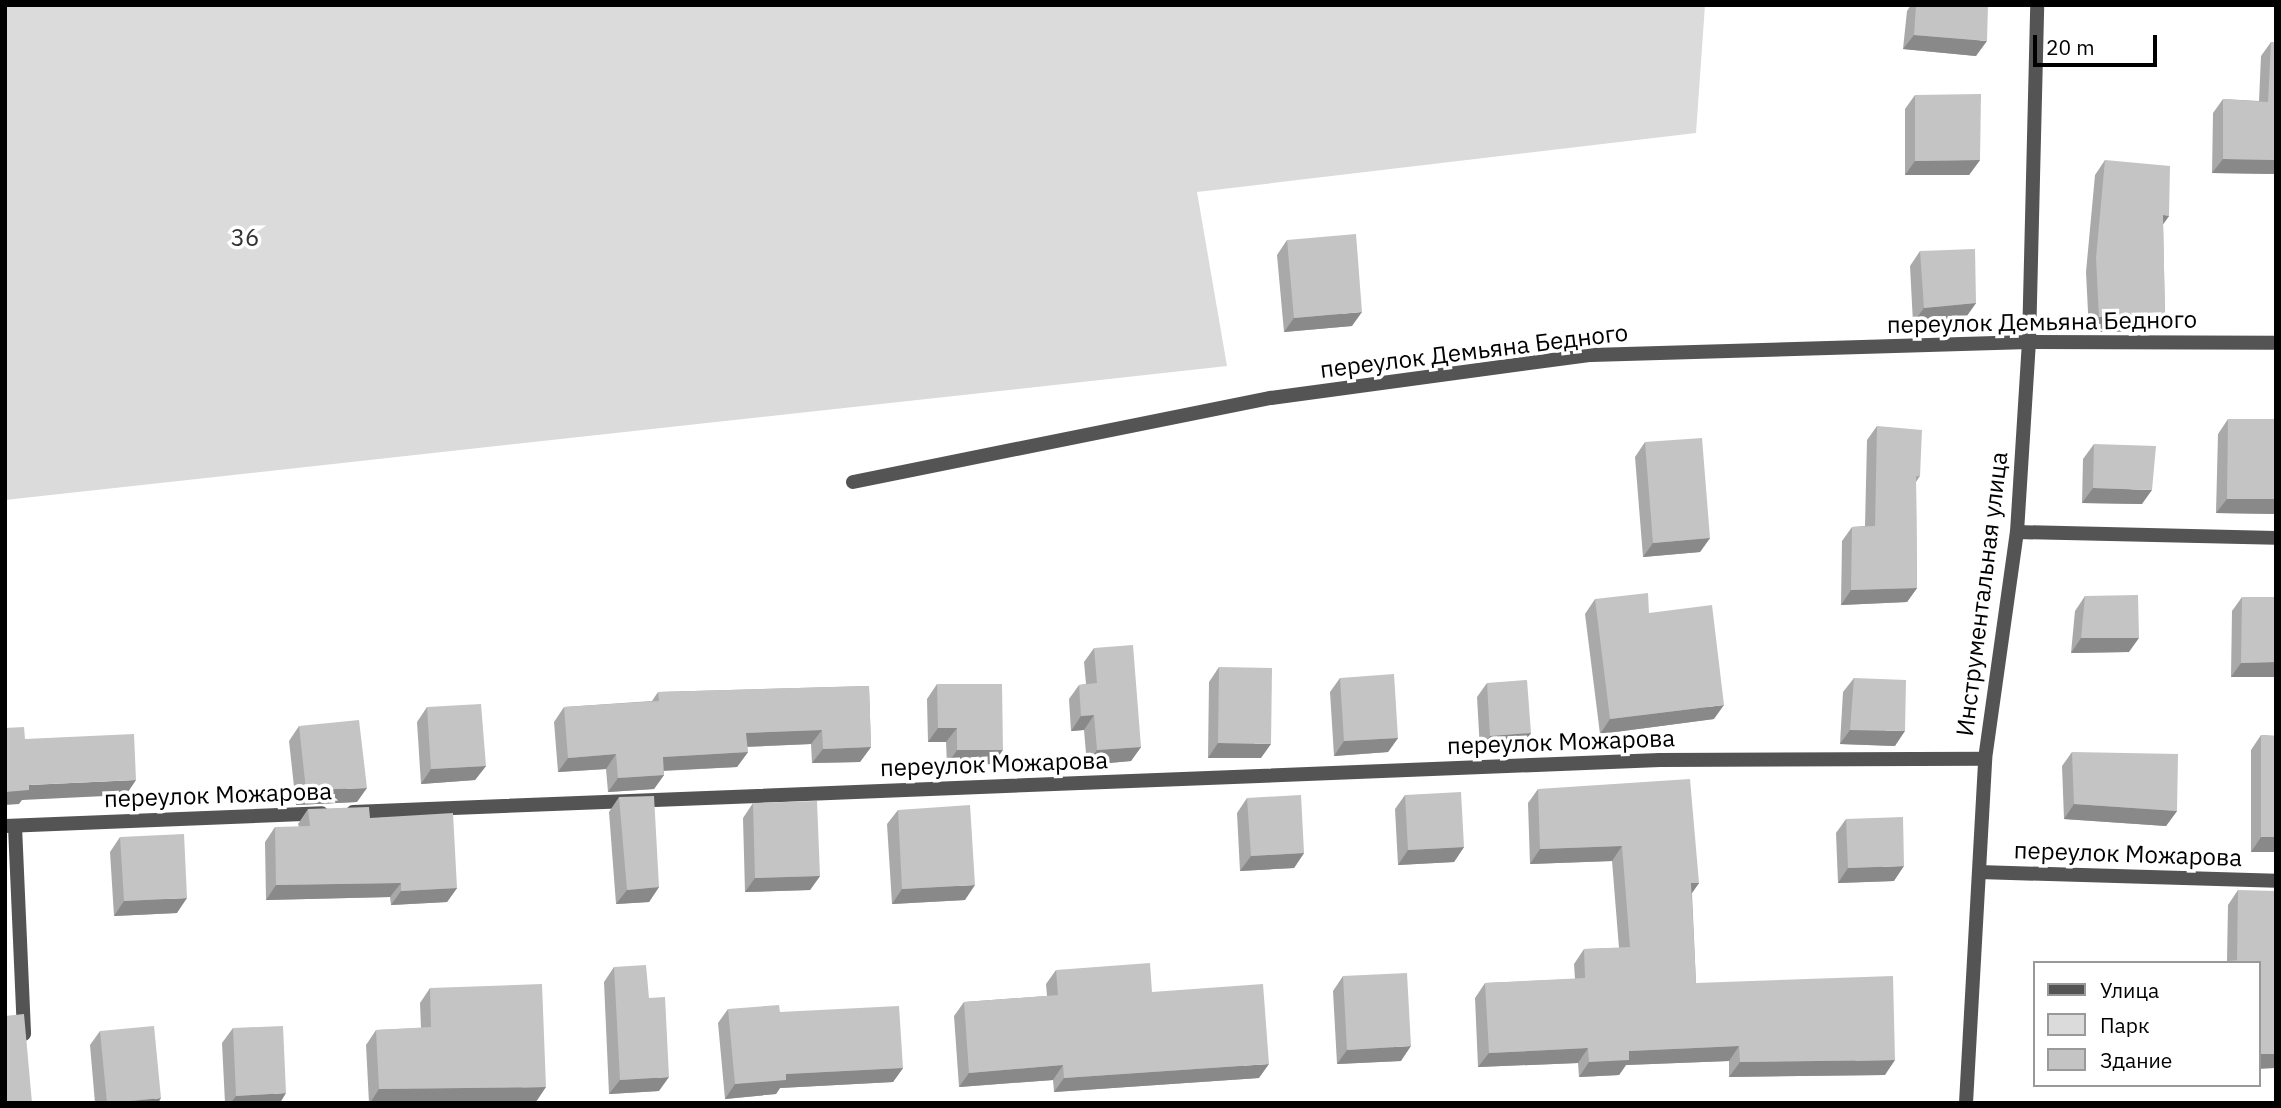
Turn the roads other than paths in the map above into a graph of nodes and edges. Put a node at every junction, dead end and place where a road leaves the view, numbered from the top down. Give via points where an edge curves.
1 (2037, 5) edge
2 (2029, 342) junction
3 (2276, 343) edge
4 (853, 482) dead end
5 (2017, 532) junction
6 (2276, 538) edge
7 (1985, 759) junction
8 (10, 826) edge
9 (1979, 872) junction
10 (2276, 881) edge
11 (26, 1048) edge
12 (1966, 1103) edge

1 - 2 street, Инструментальная улица
2 - 3 street, переулок Демьяна Бедного
2 - 4 street, переулок Демьяна Бедного via 1591,355 1271,398
2 - 5 street, Инструментальная улица
5 - 6 street
5 - 7 street, Инструментальная улица
7 - 8 street, переулок Можарова via 1660,760
7 - 9 street, Инструментальная улица
8 - 11 street
9 - 10 street, переулок Можарова
9 - 12 street, Инструментальная улица

